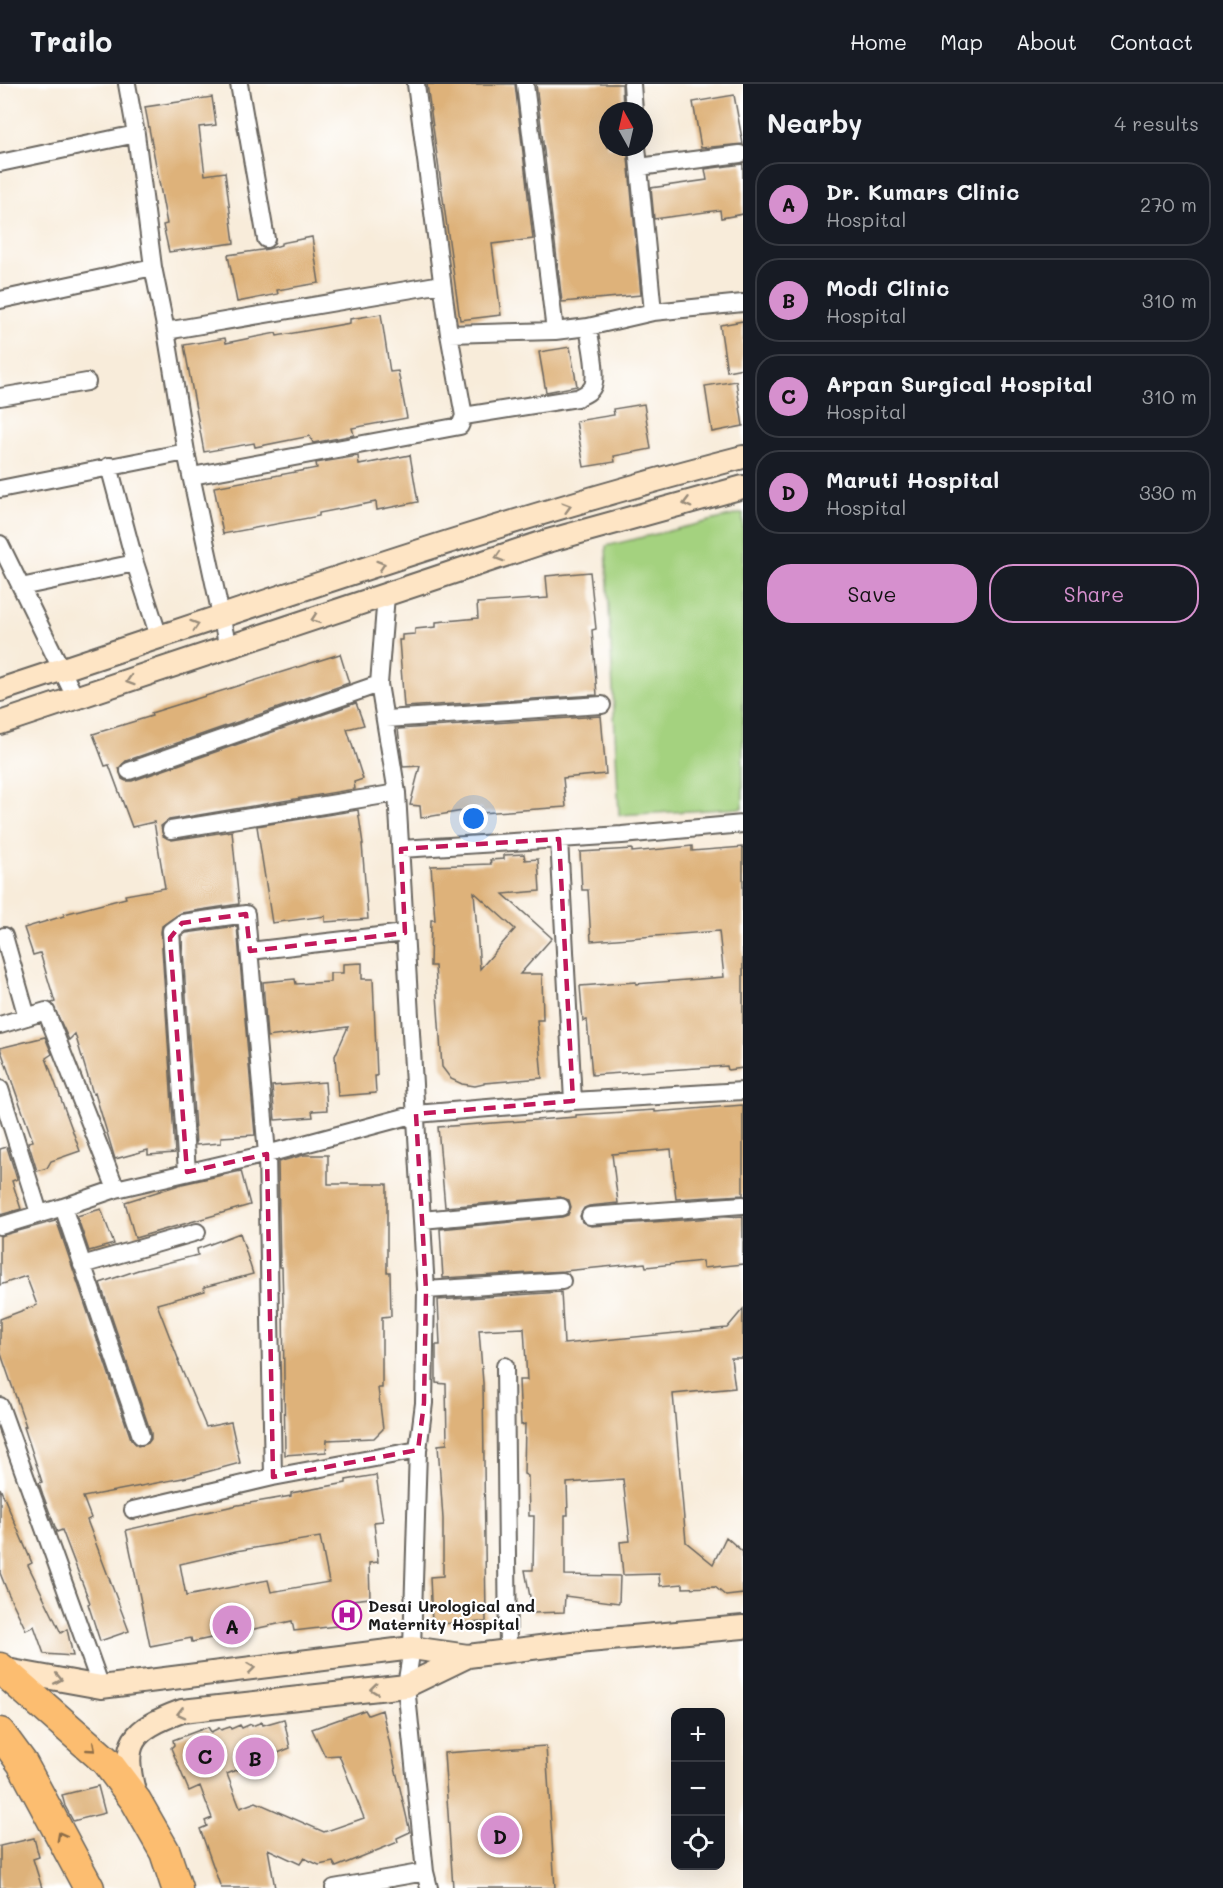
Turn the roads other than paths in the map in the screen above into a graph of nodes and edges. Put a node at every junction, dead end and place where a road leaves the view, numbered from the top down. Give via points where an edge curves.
1 (127, 84) edge
2 (239, 84) edge
3 (416, 84) edge
4 (525, 84) edge
5 (632, 84) edge
6 (633, 102) edge
7 (136, 134) junction
8 (740, 154) dead end
9 (638, 156) edge
10 (0, 163) edge
11 (639, 166) junction
12 (266, 239) dead end
13 (153, 267) junction
14 (442, 284) junction
15 (0, 300) edge
16 (743, 303) edge
17 (653, 312) junction
18 (588, 327) junction
19 (166, 331) junction
20 (555, 331) junction
21 (449, 334) junction
22 (87, 382) dead end
23 (0, 397) edge
24 (464, 416) junction
25 (186, 452) junction
26 (743, 457) edge
27 (109, 466) junction
28 (192, 476) junction
29 (743, 487) edge
30 (0, 489) edge
31 (0, 544) edge
32 (135, 562) junction
33 (21, 587) junction
34 (386, 595) junction
35 (223, 616) junction
36 (159, 637) junction
37 (228, 648) junction
38 (62, 670) junction
39 (379, 684) junction
40 (0, 690) edge
41 (76, 699) junction
42 (602, 705) dead end
43 (386, 719) junction
44 (0, 723) edge
45 (129, 771) dead end
46 (397, 793) junction
47 (743, 824) edge
48 (171, 830) dead end
49 (559, 839) junction
50 (401, 849) junction
51 (405, 933) junction
52 (4, 936) dead end
53 (250, 951) junction
54 (27, 1017) junction
55 (0, 1025) edge
56 (0, 1089) edge
57 (743, 1091) edge
58 (573, 1101) junction
59 (416, 1114) junction
60 (267, 1154) junction
61 (187, 1172) junction
62 (116, 1188) junction
63 (743, 1205) edge
64 (63, 1207) junction
65 (561, 1207) dead end
66 (39, 1213) junction
67 (590, 1216) dead end
68 (422, 1220) junction
69 (0, 1226) edge
70 (197, 1232) dead end
71 (82, 1264) junction
72 (562, 1281) dead end
73 (426, 1290) junction
74 (505, 1366) dead end
75 (0, 1406) edge
76 (141, 1436) dead end
77 (418, 1450) junction
78 (273, 1477) junction
79 (133, 1510) dead end
80 (743, 1627) edge
81 (412, 1648) junction
82 (508, 1651) junction
83 (468, 1656) junction
84 (0, 1668) edge
85 (406, 1686) junction
86 (101, 1687) junction
87 (0, 1733) edge
88 (136, 1801) junction
89 (427, 1880) edge
90 (89, 1888) edge
91 (177, 1888) edge
92 (334, 1888) edge

1 - 7 street
2 - 12 street
3 - 14 street
4 - 20 street
5 - 6 street
7 - 10 street
7 - 13 street
8 - 11 street
9 - 11 street
11 - 17 street
13 - 15 street
13 - 19 street
14 - 19 street
14 - 21 street
16 - 17 street
17 - 18 street
18 - 20 street
18 - 24 street via 594,373 593,386 587,393 577,398
19 - 25 street
20 - 21 street
21 - 24 street
22 - 23 street
24 - 28 street via 460,426
25 - 27 street
25 - 28 street
35 -> 26 street via 523,519
27 - 30 street
27 - 32 street
28 - 35 street
29 -> 34 street via 544,543
31 - 33 street
32 - 33 street
32 - 36 street
33 - 38 street
34 -> 37 street
34 - 39 street
36 -> 35 street
35 - 37 street
36 - 38 street
37 -> 41 street
38 - 40 street
38 - 41 street
39 - 43 street
39 - 45 street
41 - 44 street
42 - 43 street
43 - 46 street
46 - 48 street
46 - 50 street
47 - 49 street
49 - 50 street
49 - 58 street
50 - 51 street
51 - 53 street
51 - 59 street
52 - 54 street
53 - 60 street
53 - 61 street via 246,914 182,923 171,931
54 - 55 street
54 - 62 street via 46,1011
56 - 66 street
57 - 58 street
58 - 59 street
59 - 60 street
59 - 68 street
60 - 61 street
60 - 78 street
61 - 62 street
62 - 64 street
63 - 67 street
64 - 66 street
64 - 71 street
65 - 68 street
66 - 69 street
68 - 73 street
70 - 71 street
71 - 76 street
72 - 73 street
73 - 77 street via 424,1403
74 - 82 street
75 - 86 street
77 - 78 street
77 - 81 street
78 - 79 street
80 - 82 street
81 - 83 street
81 - 85 street
86 -> 81 street
82 - 83 street
83 - 85 street
84 -> 86 street
84 -> 88 highway via 106,1761
85 -> 88 street via 182,1711 159,1719 138,1733 129,1746 127,1762
85 - 89 street
90 -> 87 highway via 22,1763
88 - 91 highway via 165,1852
89 - 92 street

